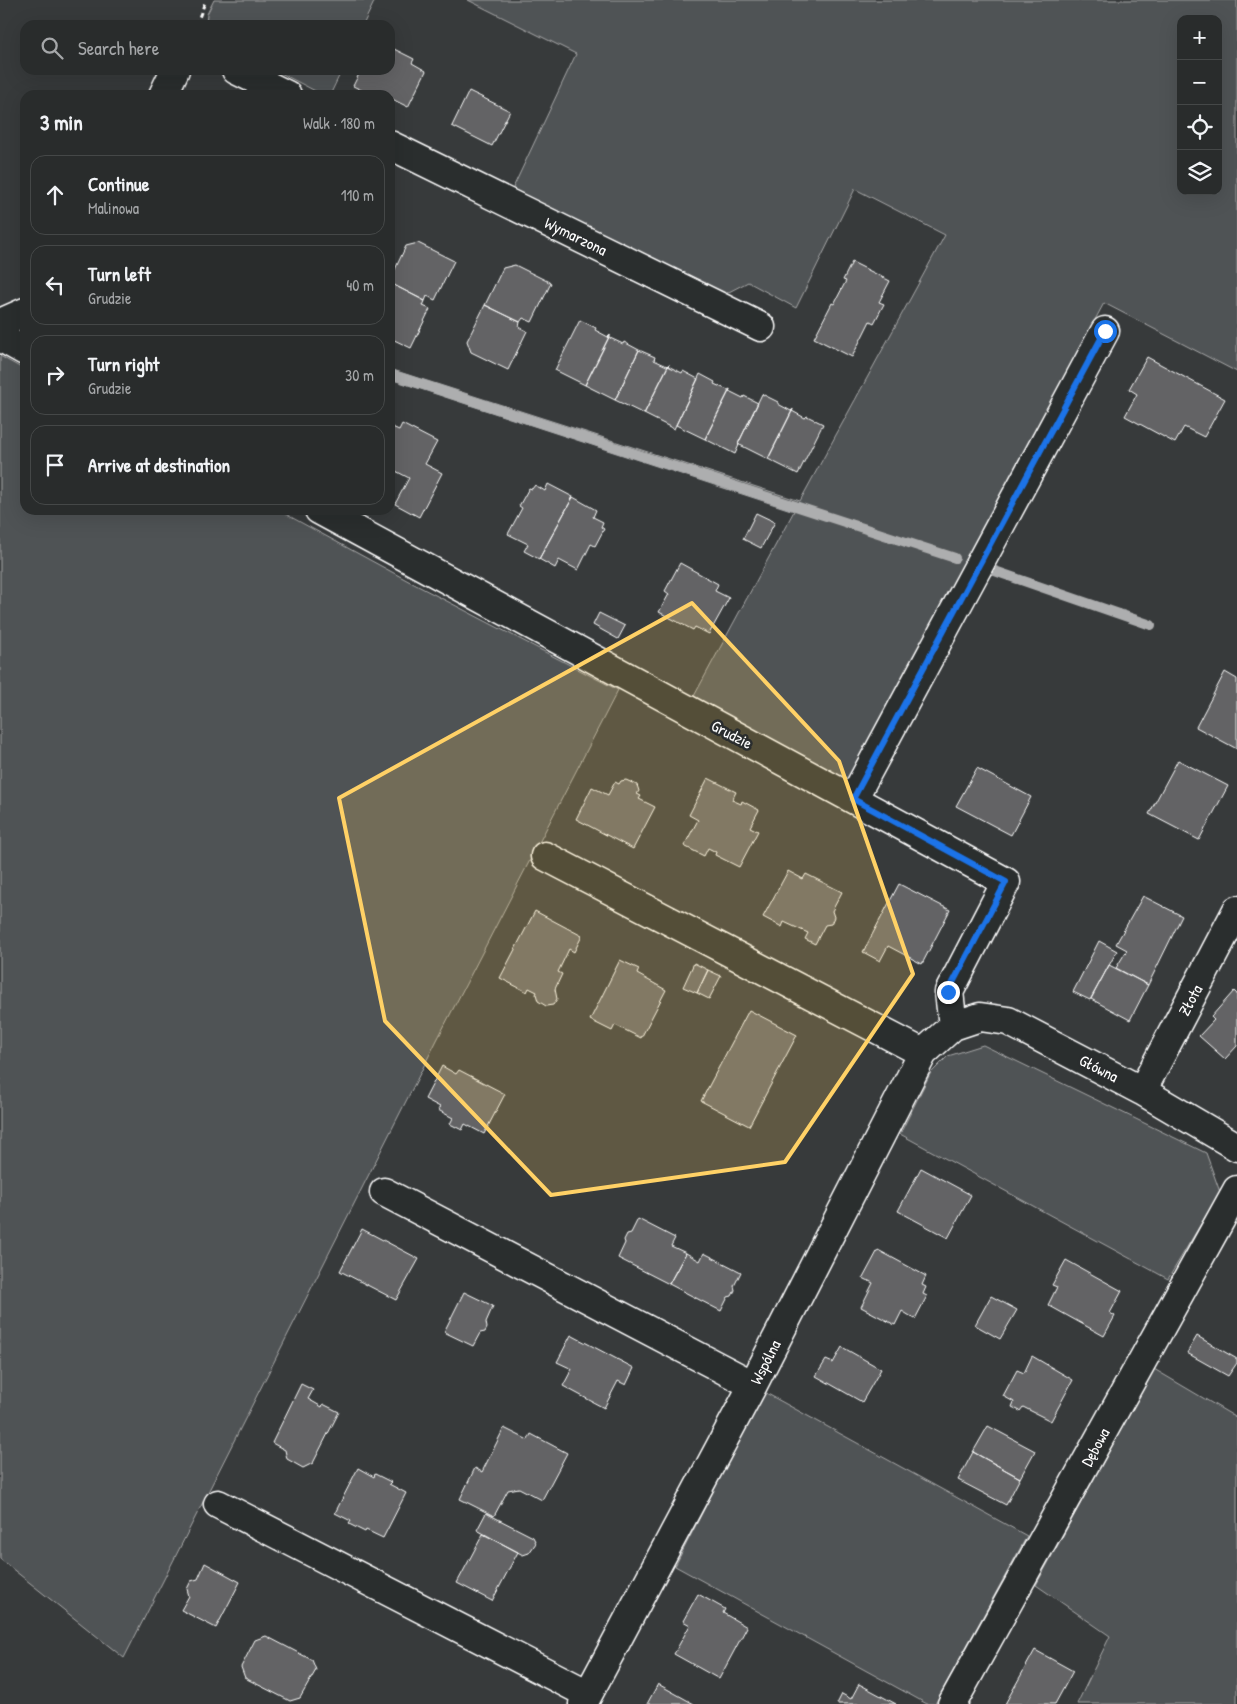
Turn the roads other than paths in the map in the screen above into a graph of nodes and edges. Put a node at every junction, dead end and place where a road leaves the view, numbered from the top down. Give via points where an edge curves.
1 (173, 75) edge
2 (246, 75) edge
3 (166, 90) edge
4 (277, 90) edge
5 (395, 147) edge
6 (20, 314) edge
7 (0, 322) edge
8 (761, 327) dead end
9 (1105, 331) dead end
10 (0, 337) edge
11 (20, 348) edge
12 (328, 515) edge
13 (853, 799) junction
14 (545, 856) dead end
15 (1237, 910) edge
16 (953, 1026) junction
17 (923, 1053) junction
18 (1142, 1091) junction
19 (1237, 1147) edge
20 (1237, 1190) edge
21 (384, 1192) dead end
22 (754, 1385) junction
23 (218, 1504) dead end
24 (585, 1699) edge
25 (952, 1704) edge

1 - 3 street
2 - 4 street
5 - 8 street, Wymarzona
6 - 7 street
9 - 13 street
10 - 11 street
12 - 13 street, Grudzie
13 - 16 street, Grudzie via 1006,882 948,992
14 - 17 street
15 - 18 street, Złota
16 - 17 street, Wspólna
16 - 18 street, Główna via 980,1017 1008,1021
17 - 22 street, Wspólna
18 - 19 street, Główna
20 - 25 street, Dębowa
21 - 22 street
22 - 24 street, Wspólna
23 - 24 street

